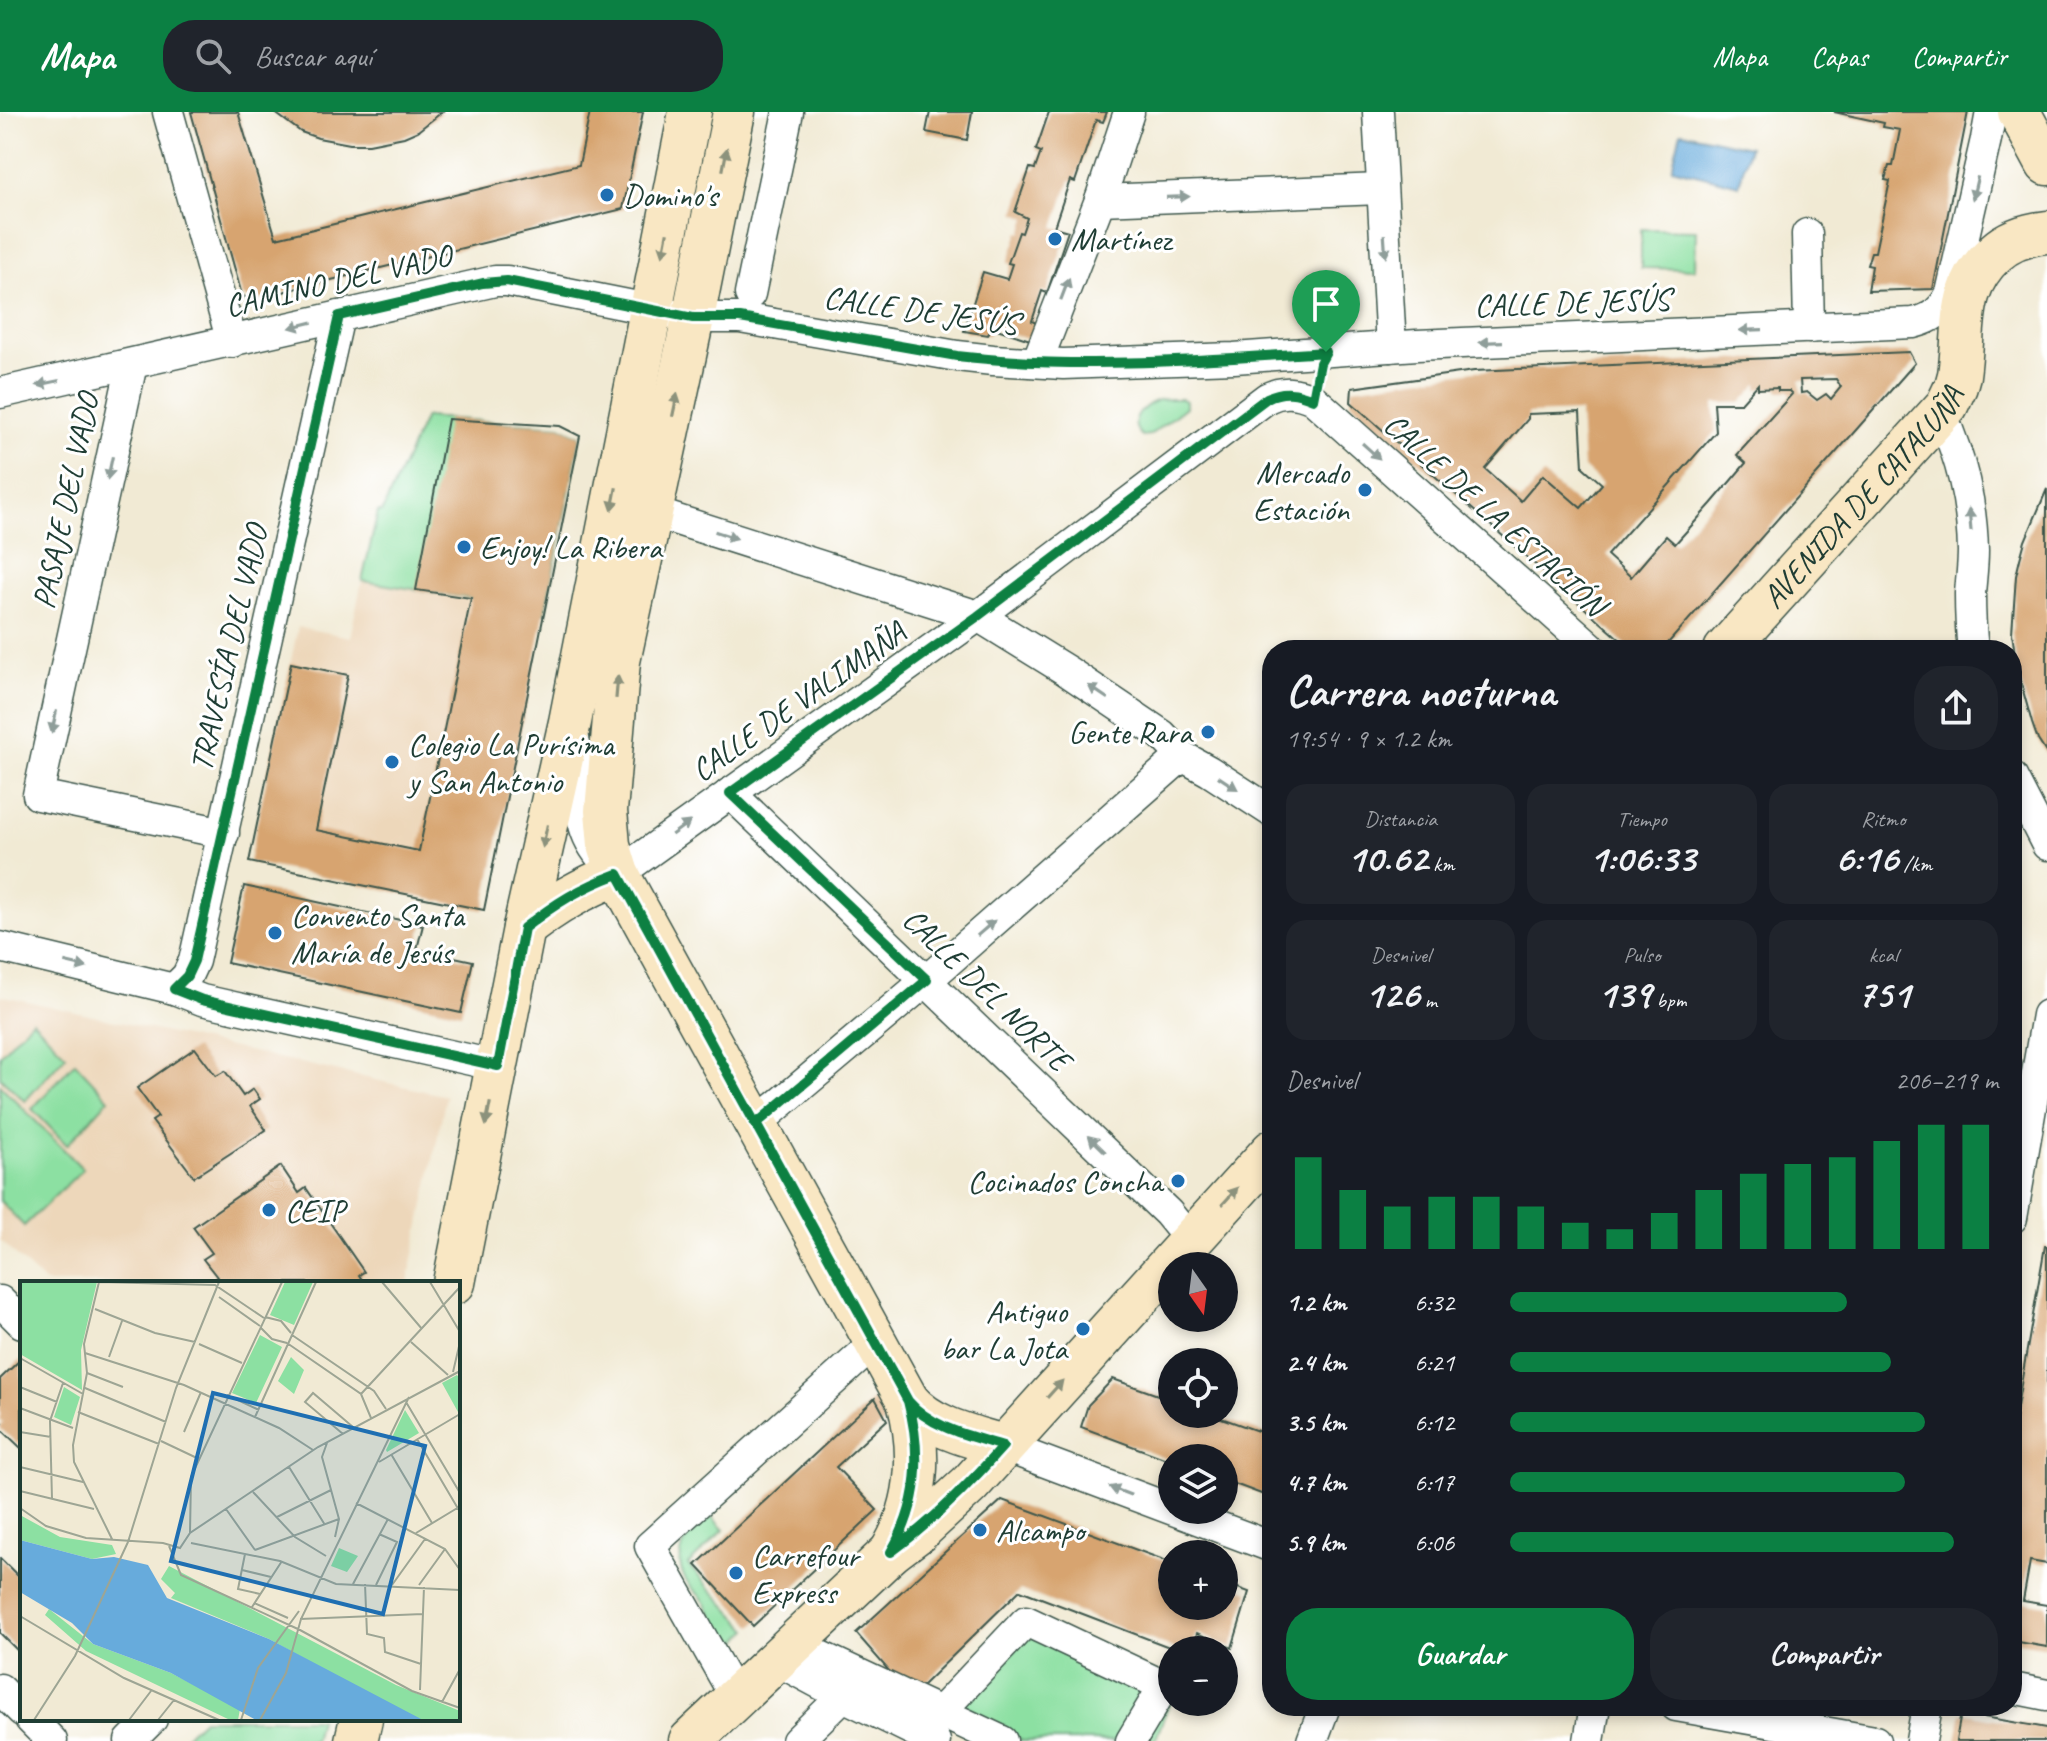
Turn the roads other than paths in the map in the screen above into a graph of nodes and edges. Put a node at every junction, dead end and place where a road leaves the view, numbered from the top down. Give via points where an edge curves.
1 (168, 112) edge
2 (690, 112) edge
3 (734, 112) edge
4 (788, 112) edge
5 (1129, 112) edge
6 (1378, 112) edge
7 (1991, 112) edge
8 (2019, 112) edge
9 (2047, 164) edge
10 (1381, 189) junction
11 (1100, 200) junction
12 (2047, 232) edge
13 (1807, 234) dead end
14 (750, 294) dead end
15 (652, 310) junction
16 (339, 316) junction
17 (693, 318) junction
18 (1913, 323) junction
19 (1809, 328) junction
20 (232, 342) junction
21 (1391, 347) junction
22 (1326, 352) junction
23 (1234, 358) junction
24 (1037, 362) junction
25 (132, 364) junction
26 (1959, 375) junction
27 (0, 393) edge
28 (1313, 399) junction
29 (1252, 409) junction
30 (1941, 413) junction
31 (652, 512) junction
32 (978, 616) junction
33 (1583, 640) edge
34 (1734, 640) edge
35 (1972, 640) edge
36 (570, 722) junction
37 (1182, 756) junction
38 (730, 793) junction
39 (2022, 796) edge
40 (1262, 805) edge
41 (224, 833) junction
42 (2047, 845) edge
43 (618, 874) junction
44 (524, 928) junction
45 (0, 947) edge
46 (927, 980) junction
47 (174, 989) junction
48 (2047, 1015) edge
49 (498, 1066) junction
50 (2039, 1110) edge
51 (756, 1124) junction
52 (1262, 1162) edge
53 (2022, 1178) edge
54 (1190, 1240) junction
55 (454, 1281) edge
56 (876, 1342) junction
57 (908, 1401) junction
58 (1003, 1446) junction
59 (1262, 1543) edge
60 (891, 1552) junction
61 (818, 1655) dead end
62 (776, 1660) junction
63 (0, 1689) edge
64 (2022, 1690) edge
65 (2047, 1695) edge
66 (843, 1696) junction
67 (736, 1698) junction
68 (20, 1709) edge
69 (1321, 1716) edge
70 (1593, 1716) edge
71 (1733, 1716) edge
72 (1925, 1716) edge
73 (32, 1721) edge
74 (150, 1721) edge
75 (361, 1721) edge
76 (937, 1727) edge
77 (52, 1741) edge
78 (130, 1741) edge
79 (356, 1741) edge
80 (690, 1741) edge
81 (797, 1741) edge
82 (1002, 1741) edge
83 (1131, 1741) edge
84 (1312, 1741) edge
85 (1589, 1741) edge
86 (1875, 1741) edge
87 (1921, 1741) edge

1 - 20 street
2 -> 15 main road
17 -> 3 main road
4 - 14 street
5 - 11 street
6 - 10 street
7 -> 18 street via 1951,293 1941,309
8 - 9 main road
11 -> 10 street
10 -> 21 street
24 -> 11 street
12 - 26 main road, AVENIDA DE CATALUÑA via 2000,248 1978,271 1967,298
13 - 19 street
15 - 16 street, CAMINO DEL VADO via 495,281
15 - 17 street, CAMINO DEL VADO
15 -> 36 main road
16 -> 20 street, CAMINO DEL VADO
16 - 41 street, TRAVESÍA DEL VADO
17 - 24 street, CALLE DE JESÚS via 740,318 957,356
31 -> 17 main road
18 - 19 street, CALLE DE JESÚS
18 - 26 street, AVENIDA DE CATALUÑA via 1940,342
19 -> 21 street, CALLE DE JESÚS
20 - 25 street, CAMINO DEL VADO
21 - 22 street, CALLE DE JESÚS
22 - 23 street, CALLE DE JESÚS
22 - 28 street
23 - 24 street, CALLE DE JESÚS
23 - 29 street via 1249,379
25 -> 27 street, CAMINO DEL VADO
25 -> 41 street, PASAJE DEL VADO via 38,795
26 - 30 main road, AVENIDA DE CATALUÑA
28 - 29 street via 1283,392
28 -> 33 street, CALLE DE LA ESTACIÓN
29 - 32 street, CALLE DE VALIMAÑA
30 - 34 main road, AVENIDA DE CATALUÑA
35 -> 30 street via 1971,518 1956,446
31 -> 32 street
43 -> 31 main road via 606,811 619,661
37 -> 32 street via 1162,735
32 - 38 street, CALLE DE VALIMAÑA
36 - 43 street via 584,830
36 -> 44 main road
37 -> 40 street
46 -> 37 street
43 -> 38 street, CALLE DE VALIMAÑA
38 - 46 street, CALLE DEL NORTE
39 - 42 street
41 - 47 street, TRAVESÍA DEL VADO via 194,961
43 - 44 main road via 558,902
43 - 51 main road
44 - 49 main road
45 -> 47 street
46 - 51 street
54 -> 46 street, CALLE DEL NORTE
47 - 49 street via 202,1000
48 - 50 street
49 -> 55 main road
50 - 53 street
51 - 56 main road
54 -> 52 main road
58 -> 54 main road
56 - 57 main road
56 - 67 street via 650,1546
57 - 58 main road via 924,1417
57 - 60 main road via 916,1439 916,1478 908,1518
59 -> 58 street
58 - 60 main road via 970,1484
60 - 62 main road
61 - 76 street
62 - 66 street
62 - 67 main road
63 - 68 street
64 - 65 street
66 - 76 street
66 - 81 street
67 - 80 main road
69 - 84 street
70 - 85 street
71 - 86 street
72 - 87 street
73 - 77 street
74 - 78 street
75 - 79 main road
76 - 82 street
76 - 83 street via 1026,1621 1164,1686

